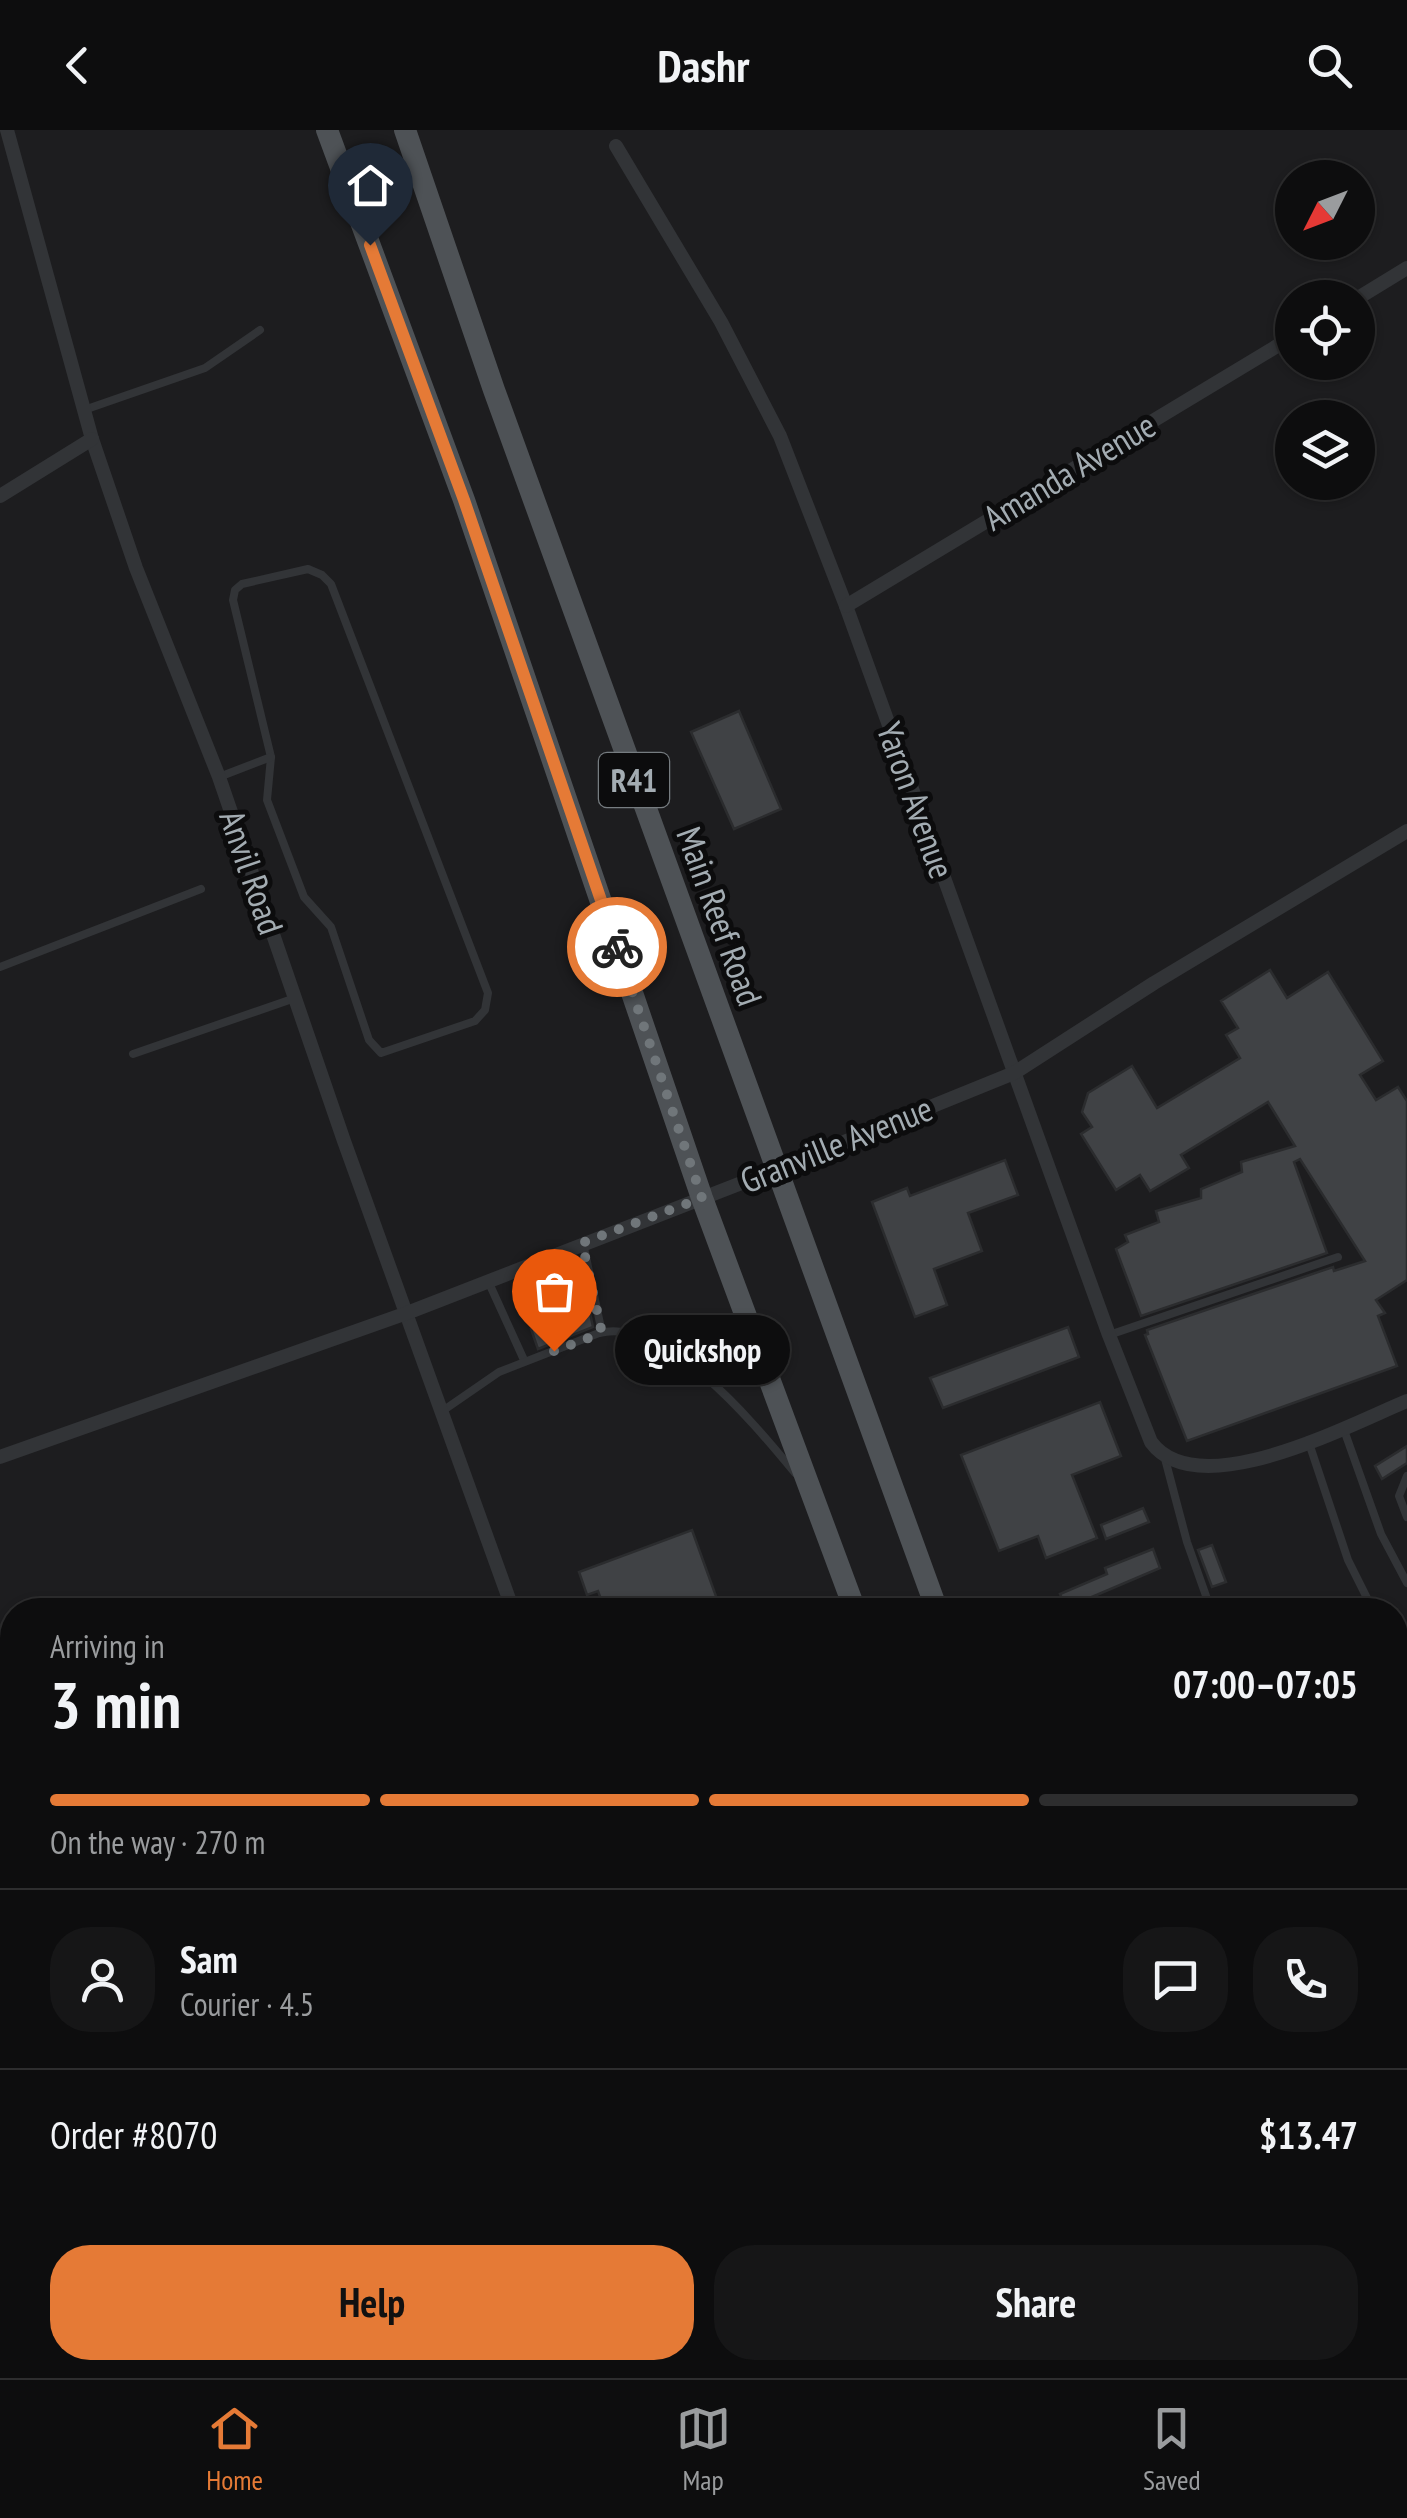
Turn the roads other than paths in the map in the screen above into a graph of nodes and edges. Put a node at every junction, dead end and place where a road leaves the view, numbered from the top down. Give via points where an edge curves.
1 (7, 130) edge
2 (327, 130) edge
3 (405, 130) edge
4 (616, 146) dead end
5 (1407, 268) edge
6 (1375, 288) edge
7 (260, 330) dead end
8 (1275, 347) edge
9 (84, 410) junction
10 (92, 439) junction
11 (0, 496) edge
12 (846, 606) junction
13 (271, 757) junction
14 (220, 778) junction
15 (1407, 831) edge
16 (202, 889) dead end
17 (0, 967) edge
18 (295, 998) junction
19 (133, 1054) dead end
20 (1014, 1073) junction
21 (774, 1170) junction
22 (702, 1198) junction
23 (582, 1243) junction
24 (1338, 1257) dead end
25 (488, 1282) junction
26 (407, 1313) junction
27 (599, 1333) junction
28 (1108, 1335) junction
29 (524, 1360) junction
30 (1407, 1402) edge
31 (441, 1412) junction
32 (1344, 1427) junction
33 (1308, 1440) junction
34 (1164, 1455) junction
35 (0, 1457) edge
36 (1407, 1476) edge
37 (816, 1500) junction
38 (1407, 1517) edge
39 (1407, 1582) edge
40 (505, 1598) edge
41 (851, 1598) edge
42 (932, 1598) edge
43 (1207, 1598) edge
44 (1367, 1598) edge

1 - 9 street, Anvil Road
2 - 22 main road, R41 via 464,500
3 - 21 main road, Main Reef Road / R41
4 - 12 street, Yaron Avenue via 767,405
5 - 6 street
7 - 9 lane via 205,368
8 - 12 street, Amanda Avenue
9 - 10 street, Anvil Road
10 - 11 street
10 - 14 street, Anvil Road
12 - 20 street, Yaron Avenue
13 - 13 lane via 233,600 242,584 308,568 331,584 488,994 474,1021 374,1049 331,926 304,897 267,800
13 - 14 lane
14 - 18 street, Anvil Road
15 - 20 street, Granville Avenue
16 - 17 lane
18 - 19 lane
18 - 26 street, Anvil Road
20 - 21 street, Granville Avenue
20 - 28 street, Yaron Avenue
21 - 22 street, Granville Avenue
21 - 42 main road, Main Reef Road / R41
22 - 23 street, Granville Avenue
22 - 37 main road, R41
23 - 25 street, Granville Avenue
23 - 27 lane
24 - 28 lane
25 - 26 street, Granville Avenue
25 - 29 lane
26 - 31 street, Anvil Road
26 - 35 street, Granville Avenue
27 - 29 lane
27 - 37 lane via 636,1333 706,1378
28 - 34 street, Yaron Avenue via 1144,1430
29 - 31 lane
30 - 32 street
31 - 40 street, Anvil Road
32 - 33 street
32 - 39 lane via 1381,1534
33 - 34 street via 1241,1464 1200,1467
33 - 44 lane
34 - 43 lane
36 - 38 lane via 1399,1496
37 - 41 main road, R41

